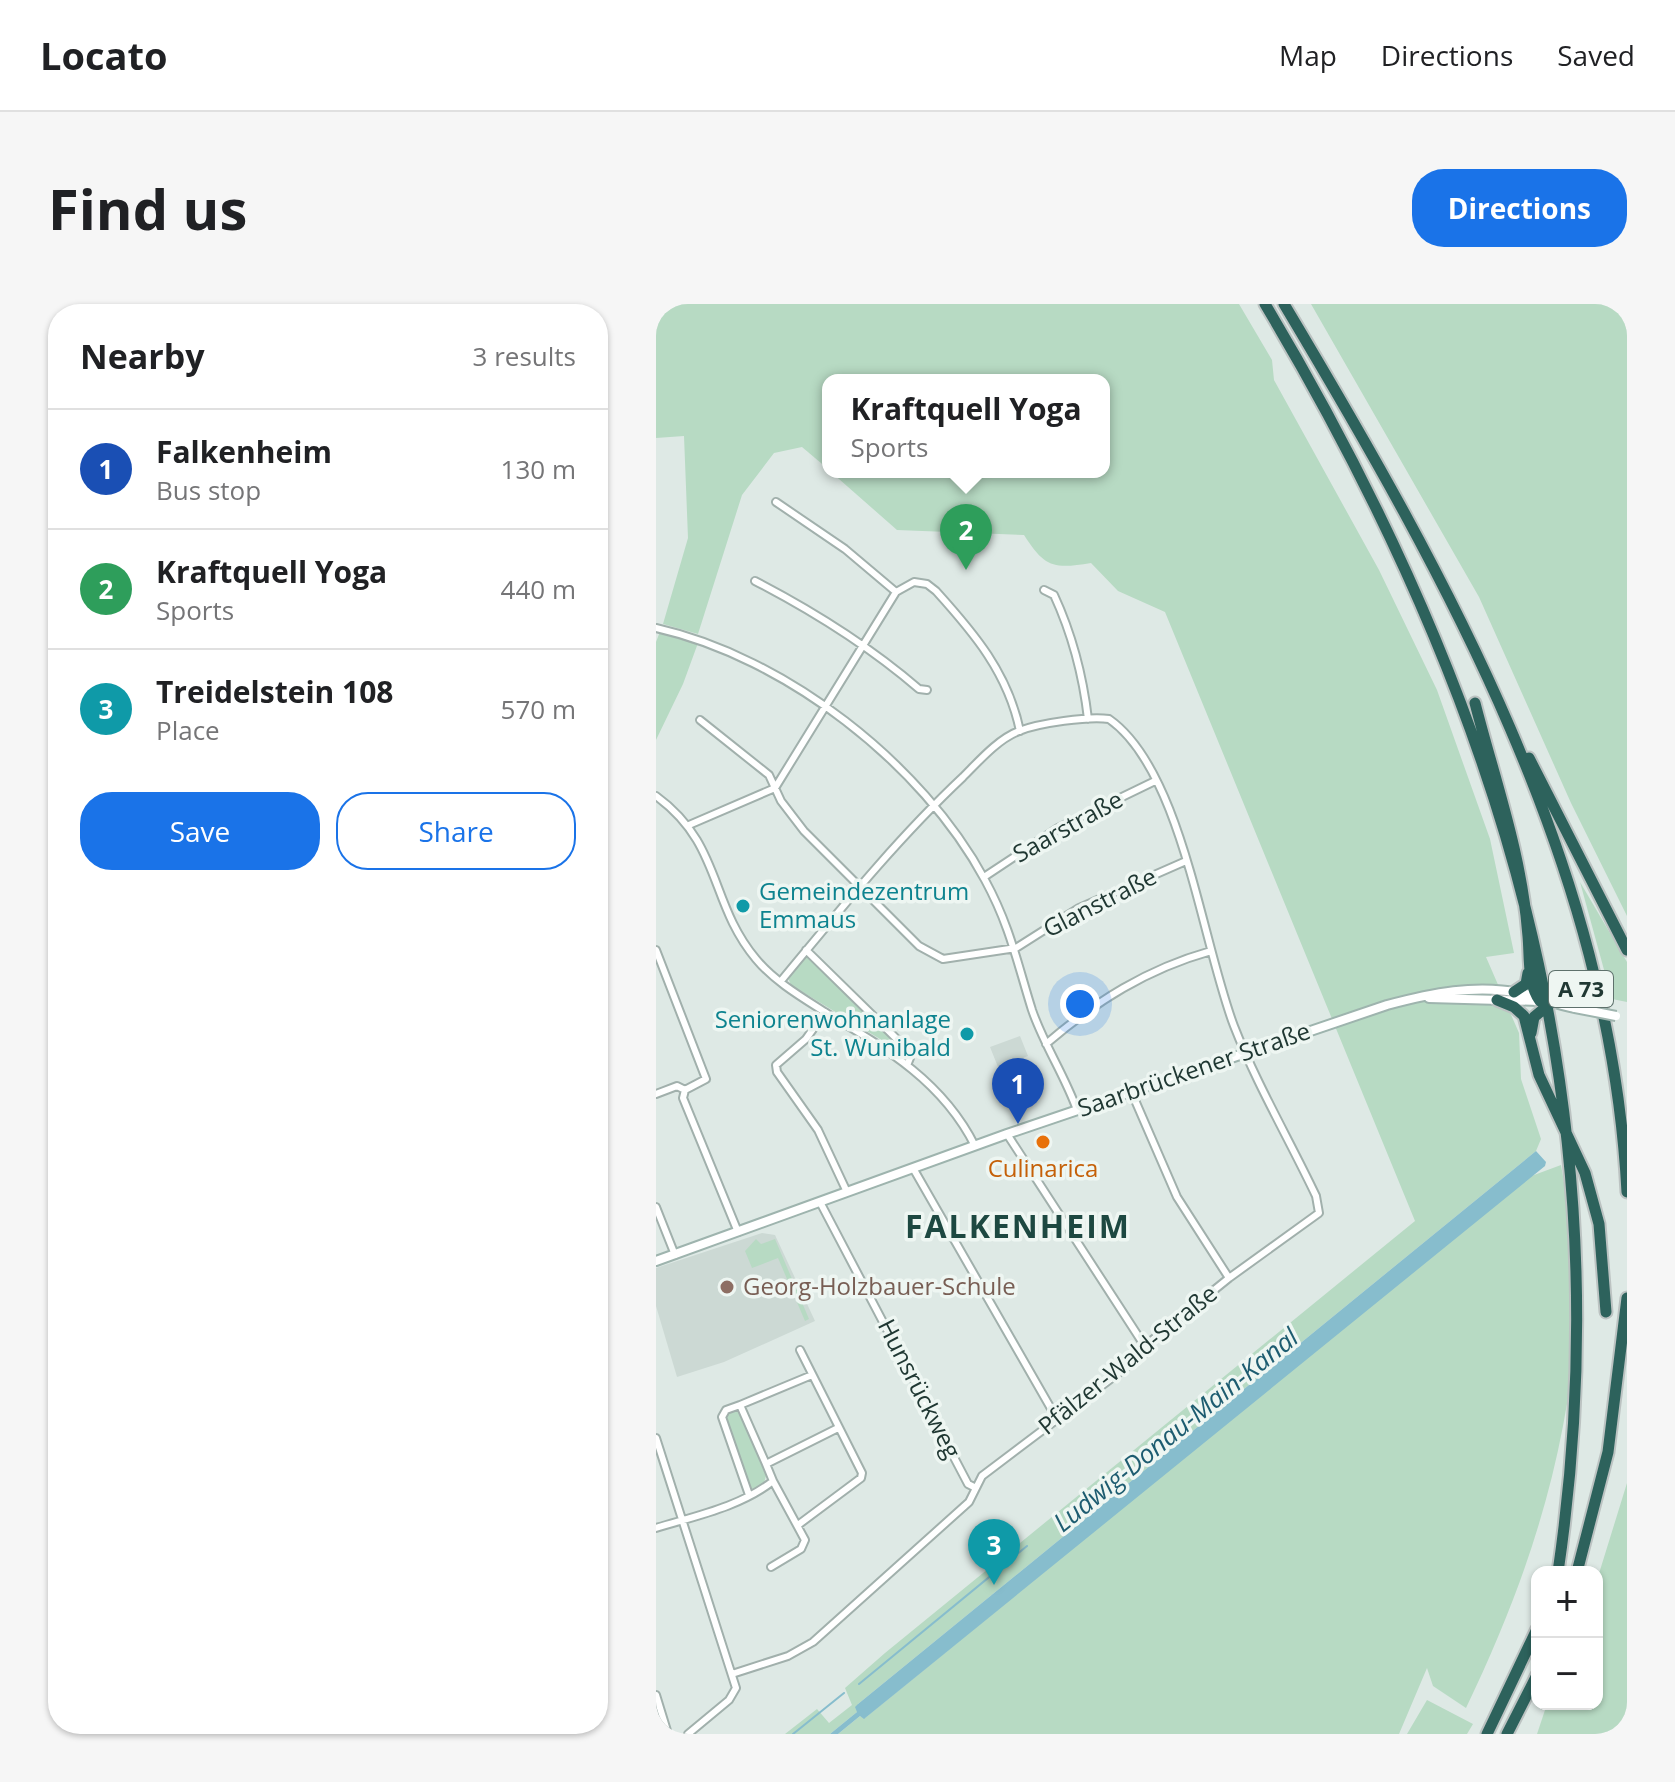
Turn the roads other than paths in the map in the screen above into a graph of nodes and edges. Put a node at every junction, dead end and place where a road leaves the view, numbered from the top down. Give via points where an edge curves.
1 (1265, 304) edge
2 (1284, 304) edge
3 (776, 502) dead end
4 (755, 581) dead end
5 (1044, 590) dead end
6 (896, 592) junction
7 (1439, 612) dead end
8 (659, 628) edge
9 (861, 646) junction
10 (927, 690) dead end
11 (825, 705) junction
12 (1088, 719) junction
13 (700, 720) dead end
14 (1020, 731) junction
15 (1513, 733) junction
16 (1501, 748) dead end
17 (1155, 781) junction
18 (775, 788) junction
19 (656, 796) edge
20 (932, 806) junction
21 (689, 825) junction
22 (1186, 861) junction
23 (984, 877) junction
24 (860, 885) junction
25 (1016, 948) junction
26 (656, 950) edge
27 (806, 950) junction
28 (1627, 950) edge
29 (1211, 951) junction
30 (1530, 964) junction
31 (781, 981) junction
32 (1581, 990) dead end
33 (1514, 992) junction
34 (1417, 997) junction
35 (1497, 1000) junction
36 (1546, 1002) junction
37 (825, 1012) junction
38 (1627, 1018) edge
39 (1590, 1030) dead end
40 (1531, 1038) junction
41 (1046, 1044) junction
42 (1246, 1052) junction
43 (908, 1063) junction
44 (685, 1090) junction
45 (1131, 1091) junction
46 (656, 1094) edge
47 (1077, 1110) junction
48 (1007, 1134) junction
49 (975, 1146) junction
50 (913, 1168) junction
51 (847, 1192) junction
52 (1627, 1192) edge
53 (820, 1202) junction
54 (656, 1207) edge
55 (1612, 1218) dead end
56 (738, 1232) junction
57 (675, 1255) junction
58 (656, 1261) edge
59 (1229, 1278) junction
60 (1627, 1298) edge
61 (1146, 1348) junction
62 (1625, 1348) edge
63 (800, 1350) dead end
64 (812, 1375) junction
65 (740, 1405) junction
66 (1057, 1419) junction
67 (838, 1428) junction
68 (656, 1438) edge
69 (766, 1464) junction
70 (773, 1481) junction
71 (976, 1488) junction
72 (749, 1495) junction
73 (1577, 1510) dead end
74 (682, 1520) junction
75 (798, 1525) junction
76 (656, 1528) edge
77 (1560, 1566) edge
78 (1579, 1566) edge
79 (771, 1567) dead end
80 (1533, 1638) edge
81 (732, 1674) junction
82 (1531, 1687) edge
83 (656, 1695) edge
84 (668, 1734) edge
85 (688, 1734) edge
86 (1487, 1734) edge
87 (1507, 1734) edge

1 - 7 highway
2 - 15 highway, A 73 via 1430,560
3 - 6 street
4 - 9 street
5 - 12 street via 1054,595 1062,612 1080,669
6 - 9 street
6 - 14 street via 914,582 927,584 971,630 1006,685
8 - 11 street via 728,651
9 - 10 street
9 - 11 street
11 - 18 street
11 - 20 street via 879,750
12 - 14 street
12 - 17 street via 1109,719 1127,733
13 - 18 street via 769,775
14 - 20 street via 995,747
15 - 28 highway, A 73
15 - 52 highway, A 73 via 1564,869 1595,977 1619,1102
16 - 30 highway via 1472,684 1511,824
17 - 22 street
17 - 23 street, Saarstraße via 1058,828
18 - 21 street
18 - 24 street via 804,831
19 - 21 street
20 - 23 street
20 - 24 street
21 - 31 street via 711,863 741,940
22 - 25 street, Glanstraße via 1102,896
22 - 29 street
23 - 25 street
24 - 25 street via 930,955 943,959
24 - 27 street
25 - 41 street
26 - 44 street via 706,1079
27 - 31 street
27 - 43 street via 906,1048
29 - 41 street via 1179,960 1113,993
29 - 42 street
30 - 33 highway via 1526,984
30 - 36 highway via 1533,989
31 - 37 street
32 - 39 highway, A 73
33 - 34 main road, Saarbrückener Straße via 1461,990
33 - 36 main road, Saarbrückener Straße
34 - 35 main road, Saarbrückener Straße
34 - 42 main road, Saarbrückener Straße
35 - 36 main road, Saarbrückener Straße
35 - 40 highway, A 73 via 1520,1011
36 - 38 main road, bridge
36 - 40 highway, A 73 via 1534,1017
37 - 43 street
37 - 51 street via 806,1039 776,1065 831,1152
40 - 55 highway, A 73 via 1539,1075 1578,1154 1594,1202 1609,1324
41 - 47 street
42 - 45 main road, Saarbrückener Straße
42 - 59 street, Pfälzer-Wald-Straße via 1313,1189 1319,1213
43 - 49 street via 948,1104
44 - 46 street via 677,1086
44 - 56 street via 683,1098
45 - 47 main road, Saarbrückener Straße
45 - 59 street via 1177,1197
47 - 48 main road, Saarbrückener Straße
48 - 49 main road, Saarbrückener Straße
48 - 61 street
49 - 50 main road, Saarbrückener Straße
50 - 51 main road, Saarbrückener Straße
50 - 66 street
51 - 53 main road, Saarbrückener Straße
53 - 56 main road, Saarbrückener Straße
53 - 71 street, Hunsrückweg via 968,1484
54 - 57 street
56 - 57 main road, Saarbrückener Straße
57 - 58 main road, Saarbrückener Straße
59 - 61 street, Pfälzer-Wald-Straße
60 - 62 highway
61 - 66 street, Pfälzer-Wald-Straße
62 - 78 highway via 1601,1487
63 - 64 street
64 - 65 street
64 - 67 street
65 - 69 street
65 - 72 street via 722,1417
66 - 71 street, Pfälzer-Wald-Straße via 977,1480
67 - 69 street
67 - 75 street via 861,1478
68 - 74 street
69 - 70 street
70 - 72 street
70 - 75 street
71 - 81 street, Pfälzer-Wald-Straße via 969,1502 813,1642
72 - 74 street
73 - 77 highway
74 - 76 street
74 - 81 street
75 - 79 street via 805,1545
80 - 86 highway
81 - 85 street via 734,1695
82 - 87 highway
83 - 84 street

